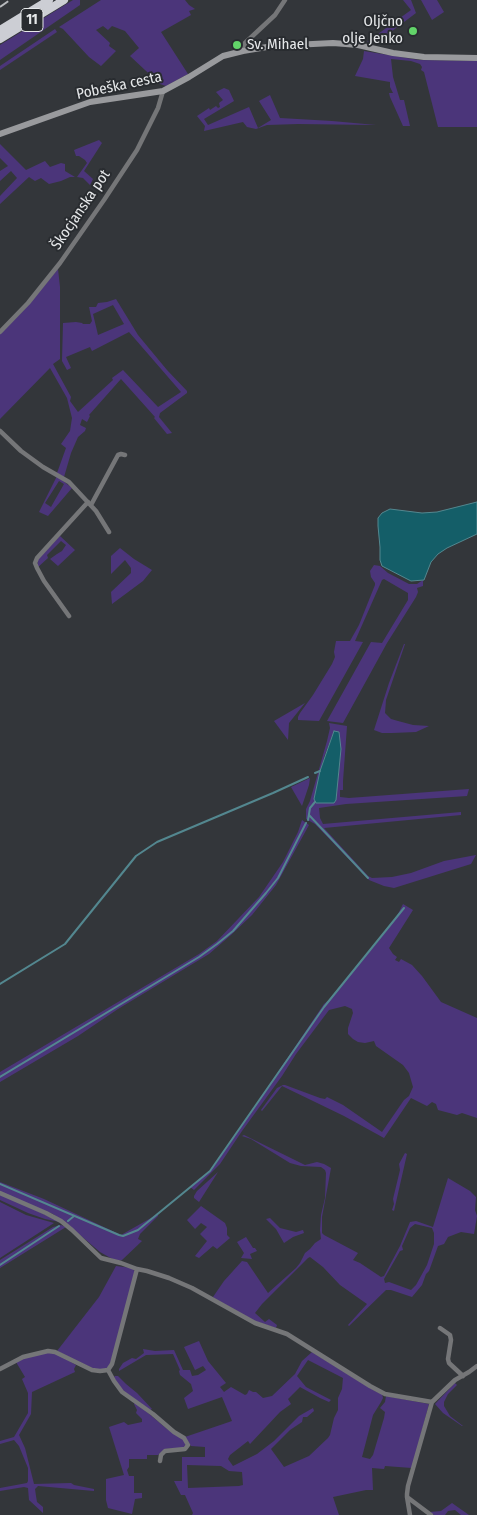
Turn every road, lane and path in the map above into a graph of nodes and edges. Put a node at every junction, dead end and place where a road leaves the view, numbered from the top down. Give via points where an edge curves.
1 (49, 0) edge
2 (64, 0) edge
3 (286, 0) edge
4 (0, 30) edge
5 (0, 39) edge
6 (243, 51) junction
7 (477, 58) edge
8 (164, 90) junction
9 (0, 134) edge
10 (0, 332) edge
11 (0, 431) edge
12 (125, 455) dead end
13 (90, 504) junction
14 (109, 532) dead end
15 (69, 616) dead end
16 (0, 1193) edge
17 (138, 1269) junction
18 (440, 1328) dead end
19 (477, 1366) edge
20 (0, 1369) edge
21 (108, 1370) junction
22 (463, 1376) junction
23 (432, 1402) junction
24 (160, 1461) dead end
25 (407, 1497) junction
26 (410, 1515) edge
27 (431, 1515) edge

1 - 4 highway, 11
2 - 5 highway, 11
3 - 6 street via 245,43
6 - 7 street, Pobeška cesta via 333,43 424,57
6 - 8 street, Pobeška cesta via 223,56
8 - 9 street, Pobeška cesta via 90,102
8 - 10 street, Škocjanska pot via 137,150 104,200 60,263
11 - 13 street via 36,462 68,482
12 - 13 street via 118,455
13 - 14 street
13 - 15 street via 35,563
16 - 17 street via 61,1222 101,1258
17 - 21 street
17 - 23 street via 192,1288 255,1323 287,1334 376,1390
18 - 22 street via 450,1335 449,1363
19 - 22 street
20 - 21 street via 12,1361 48,1351 92,1370
21 - 24 street via 122,1392 184,1438 188,1445 185,1449 165,1452
22 - 23 street
23 - 25 street
25 - 26 street
25 - 27 street

